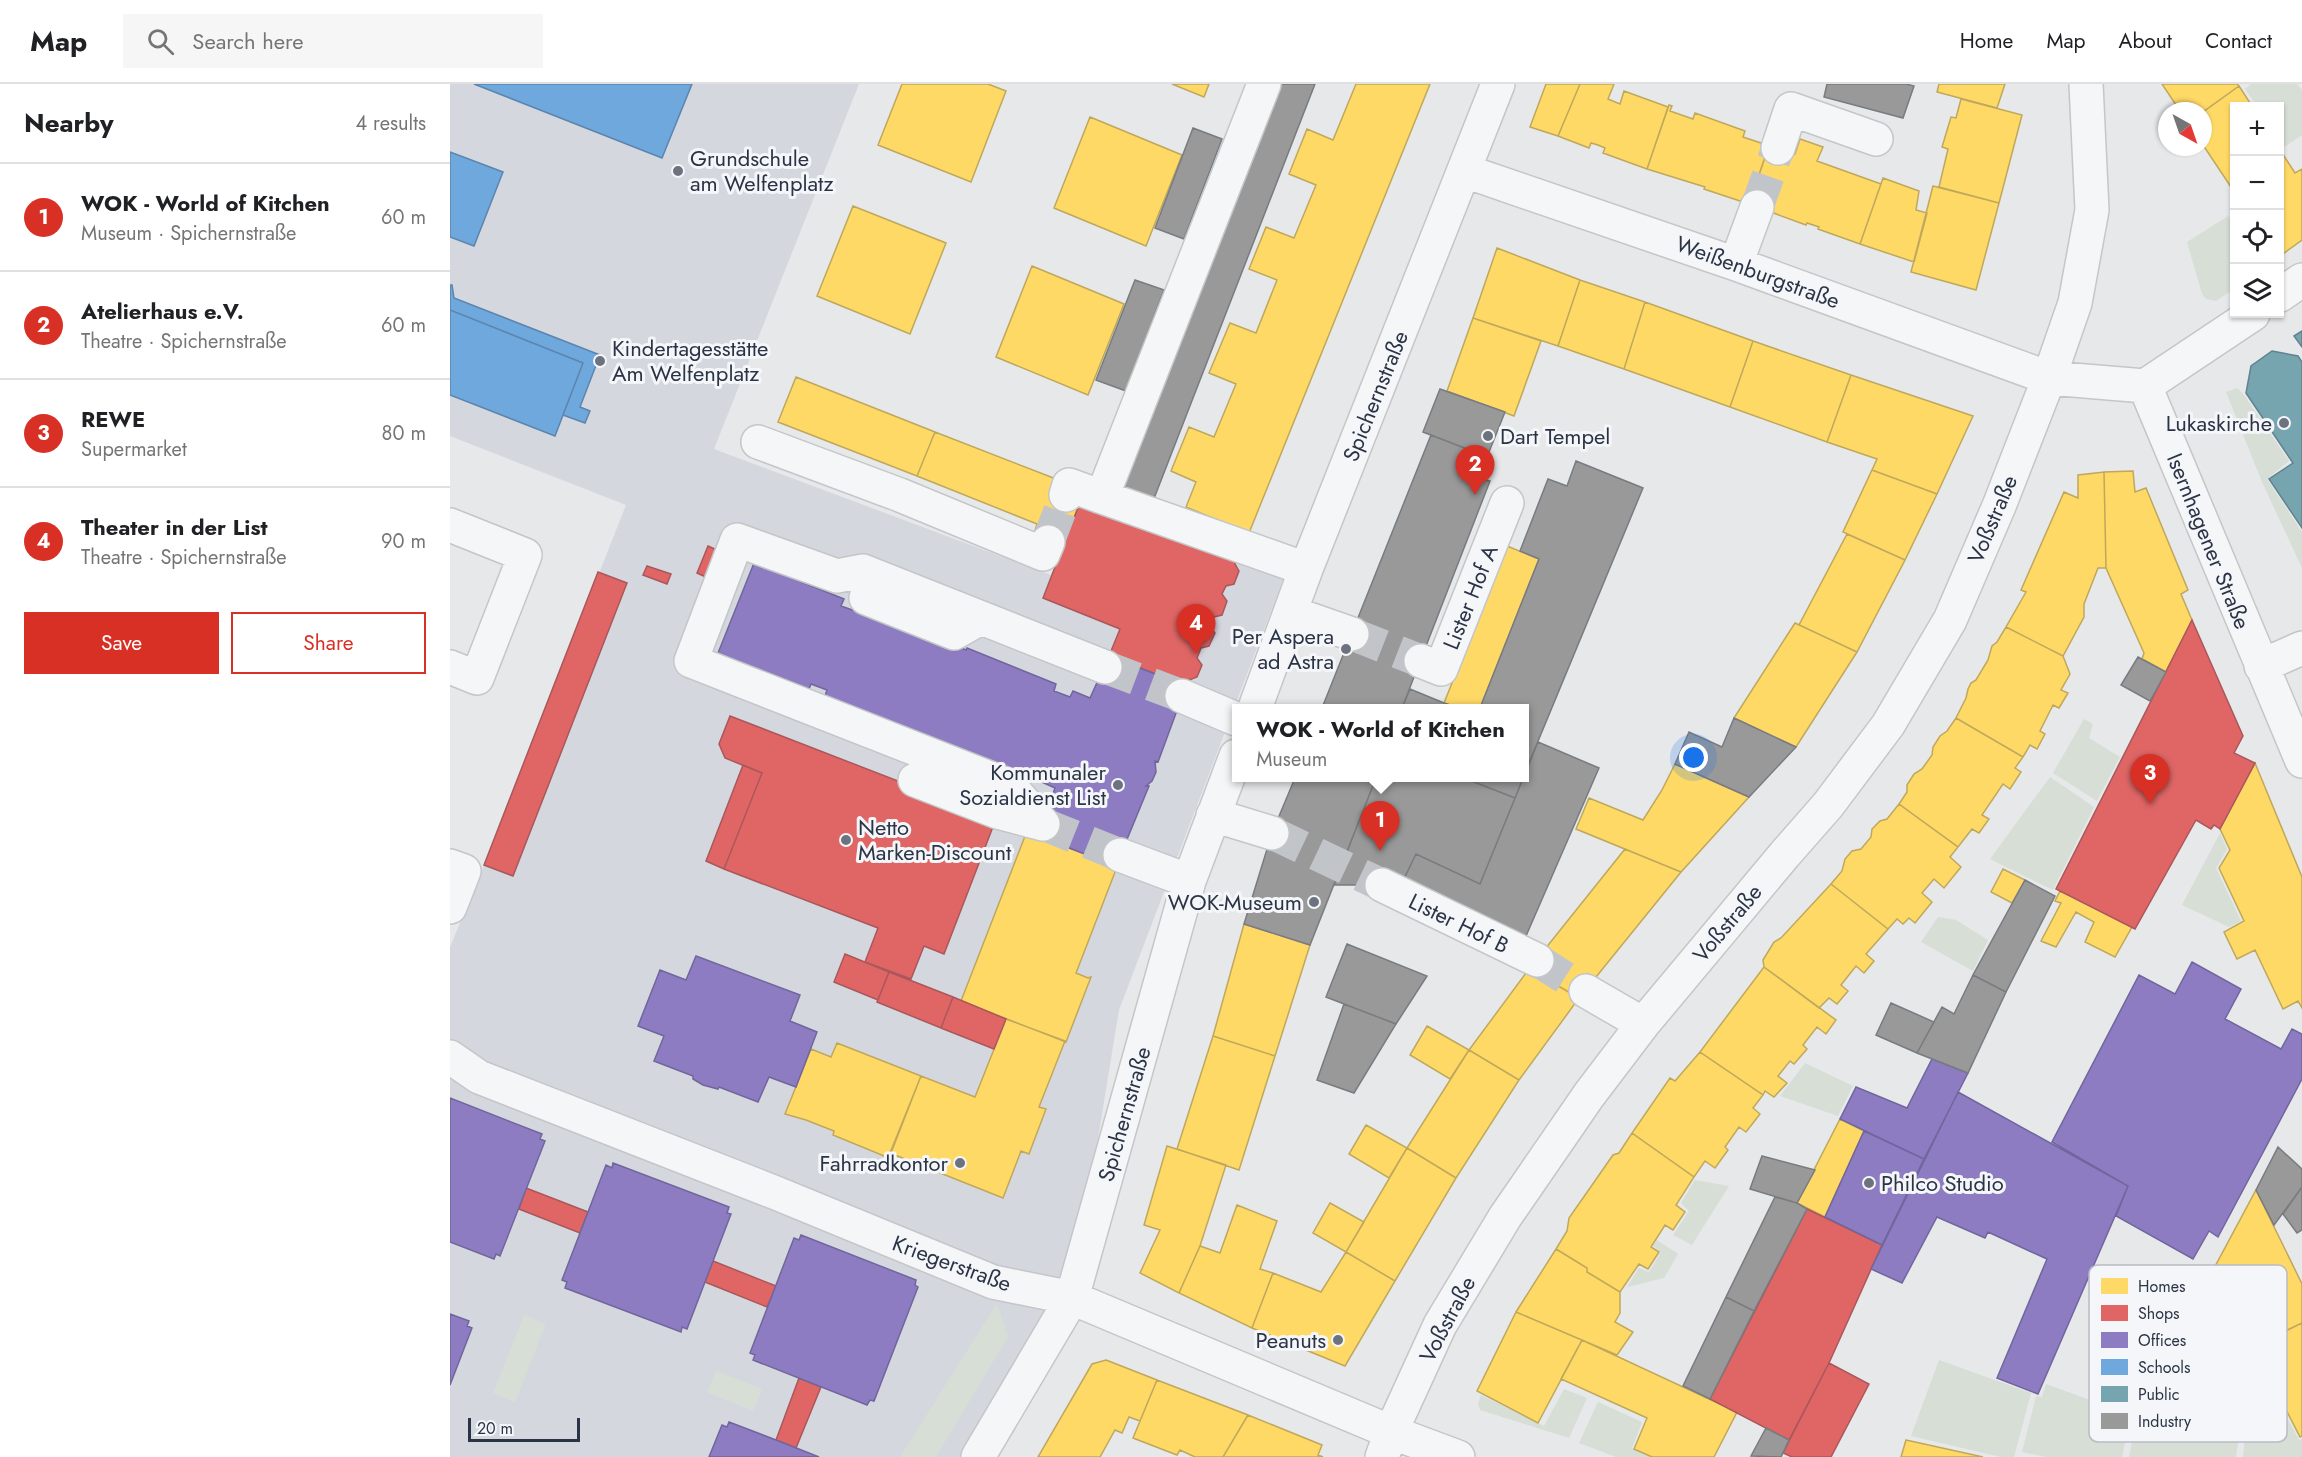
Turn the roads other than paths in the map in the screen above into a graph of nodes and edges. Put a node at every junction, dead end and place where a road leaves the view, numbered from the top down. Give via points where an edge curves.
1 (1264, 84) edge
2 (1498, 84) edge
3 (2086, 84) edge
4 (1876, 139) dead end
5 (1778, 148) tunnel mouth
6 (1465, 171) junction
7 (1757, 207) tunnel mouth
8 (1736, 264) junction
9 (2302, 280) edge
10 (2284, 292) edge
11 (2247, 318) edge
12 (2049, 378) junction
13 (2145, 386) junction
14 (758, 442) dead end
15 (1066, 495) dead end
16 (1102, 497) junction
17 (1507, 503) dead end
18 (450, 525) edge
19 (1047, 542) dead end
20 (1306, 569) junction
21 (866, 598) dead end
22 (1292, 613) junction
23 (979, 619) junction
24 (1352, 634) tunnel mouth
25 (2302, 648) edge
26 (1421, 661) tunnel mouth
27 (2261, 666) junction
28 (450, 667) edge
29 (1105, 667) tunnel mouth
30 (1182, 696) tunnel mouth
31 (1257, 704) edge
32 (1232, 717) edge
33 (2302, 761) edge
34 (1232, 766) edge
35 (915, 780) dead end
36 (1213, 815) junction
37 (1272, 833) tunnel mouth
38 (1120, 855) tunnel mouth
39 (450, 866) edge
40 (1189, 881) junction
41 (1382, 885) tunnel mouth
42 (450, 907) edge
43 (1537, 960) tunnel mouth
44 (1586, 991) tunnel mouth
45 (1643, 1024) junction
46 (450, 1057) edge
47 (1072, 1298) junction
48 (1386, 1444) edge
49 (978, 1457) edge
50 (1458, 1457) edge

1 - 16 street
2 - 6 street, Spichernstraße
3 - 12 street via 2092,210 2075,303
4 - 5 street via 1791,110
6 - 8 street, Weißenburgstraße
6 - 20 street, Spichernstraße
7 - 8 street
8 - 12 street, Weißenburgstraße
9 - 10 street
11 - 13 street
12 - 13 street
12 - 45 street, Voßstraße via 1950,620 1888,725 1828,805
13 - 27 street, Isernhagener Straße
14 - 19 street via 1043,554
15 - 16 street via 1070,485
16 - 20 street
17 - 26 street, Lister Hof A via 1441,669
18 - 28 street via 525,555 477,678
20 - 22 street, Spichernstraße
21 - 23 street via 954,633
22 - 24 street
22 - 31 street, Spichernstraße
23 - 29 street
23 - 35 street via 863,571 837,576 737,540 691,661 1010,786 1043,824 998,812
25 - 27 street
27 - 33 street, Isernhagener Straße
30 - 32 street
34 - 36 street, Spichernstraße
36 - 37 street
36 - 40 street, Spichernstraße
38 - 40 street
39 - 42 street via 464,871
40 - 47 street, Spichernstraße
41 - 43 street, Lister Hof B
44 - 45 street
45 - 48 street, Voßstraße via 1505,1217 1440,1325
46 - 47 street, Kriegerstraße via 479,1077 993,1282
47 - 48 street, Kriegerstraße
47 - 49 street, Spichernstraße
48 - 50 street, Kriegerstraße

